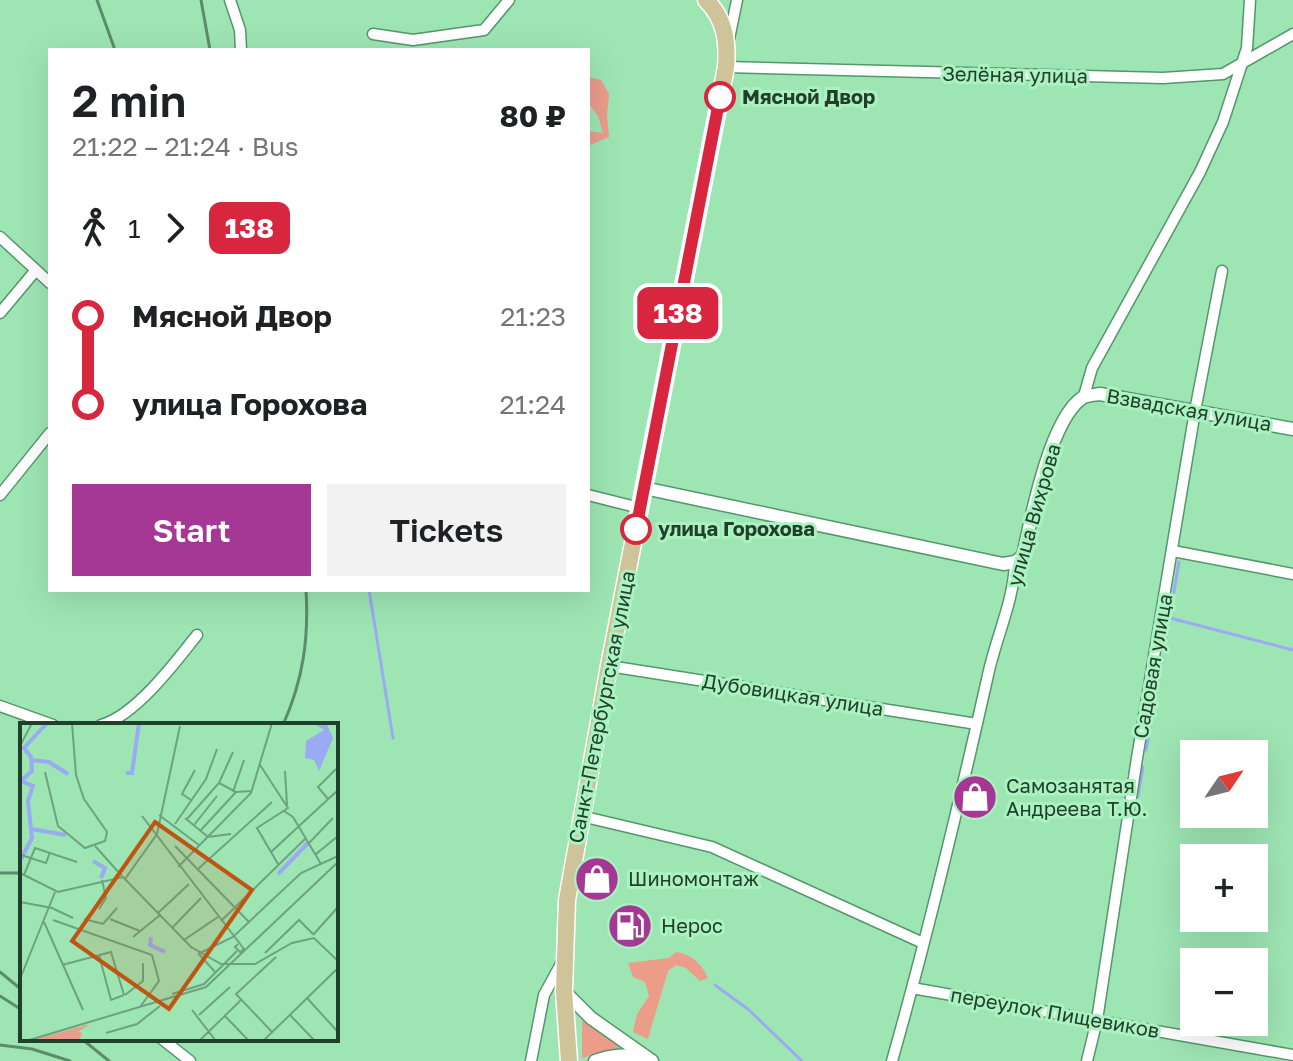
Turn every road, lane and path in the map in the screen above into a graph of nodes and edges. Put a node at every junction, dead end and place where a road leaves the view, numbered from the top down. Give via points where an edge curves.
1 (230, 0) edge
2 (509, 0) edge
3 (706, 0) edge
4 (737, 0) edge
5 (1250, 0) edge
6 (373, 34) dead end
7 (1293, 34) edge
8 (727, 45) junction
9 (241, 48) edge
10 (1240, 66) junction
11 (726, 67) junction
12 (0, 237) edge
13 (36, 270) junction
14 (1222, 271) dead end
15 (48, 281) edge
16 (0, 313) edge
17 (1084, 396) junction
18 (1195, 411) junction
19 (1293, 429) edge
20 (48, 435) edge
21 (644, 488) junction
22 (0, 495) edge
23 (590, 496) edge
24 (640, 508) junction
25 (1173, 551) junction
26 (1015, 562) junction
27 (1293, 574) edge
28 (197, 635) dead end
29 (609, 666) junction
30 (0, 706) edge
31 (47, 723) edge
32 (105, 723) edge
33 (977, 724) junction
34 (581, 816) junction
35 (923, 943) junction
36 (565, 957) junction
37 (912, 988) junction
38 (564, 991) junction
39 (1097, 1020) junction
40 (165, 1041) edge
41 (1293, 1055) edge
42 (650, 1060) edge
43 (190, 1061) edge
44 (531, 1061) edge
45 (569, 1061) edge
46 (595, 1061) edge
47 (892, 1061) edge
48 (1087, 1061) edge

1 - 9 street
2 - 6 street via 484,30 413,40
3 - 8 main road via 723,24
4 - 8 street
5 - 10 street, улица Вихрова via 1247,48
7 - 10 street, Зелёная улица
8 - 11 main road, Санкт-Петербургская улица
10 - 11 street, Зелёная улица via 1223,74 1163,78
10 - 17 street, улица Вихрова via 1200,172 1092,368
11 - 21 main road, Санкт-Петербургская улица
12 - 13 street
13 - 15 street
13 - 16 street
14 - 18 street, Садовая улица
17 - 18 street, Взвадская улица via 1100,394
17 - 26 street, улица Вихрова via 1056,437 1023,556
18 - 19 street, Взвадская улица
18 - 25 street, Садовая улица
20 - 22 street
21 - 24 main road, Санкт-Петербургская улица
21 - 26 street via 1003,564
23 - 24 street
24 - 29 main road, Санкт-Петербургская улица
25 - 27 street
25 - 39 street, Садовая улица
26 - 33 street, улица Вихрова
28 - 32 street via 146,695
29 - 33 street, Дубовицкая улица
29 - 34 main road, Санкт-Петербургская улица
30 - 31 street
33 - 35 street, улица Вихрова
34 - 35 street via 712,847
34 - 36 main road, Санкт-Петербургская улица via 567,900
35 - 37 street, улица Вихрова
36 - 38 main road
36 - 44 street, Санкт-Петербургская улица via 544,995
37 - 39 street, переулок Пищевиков
37 - 47 street, улица Вихрова
38 - 42 street via 591,1018
38 - 45 main road
39 - 41 street, переулок Пищевиков
39 - 48 street, Садовая улица
40 - 43 street
42 - 46 street via 628,1055

